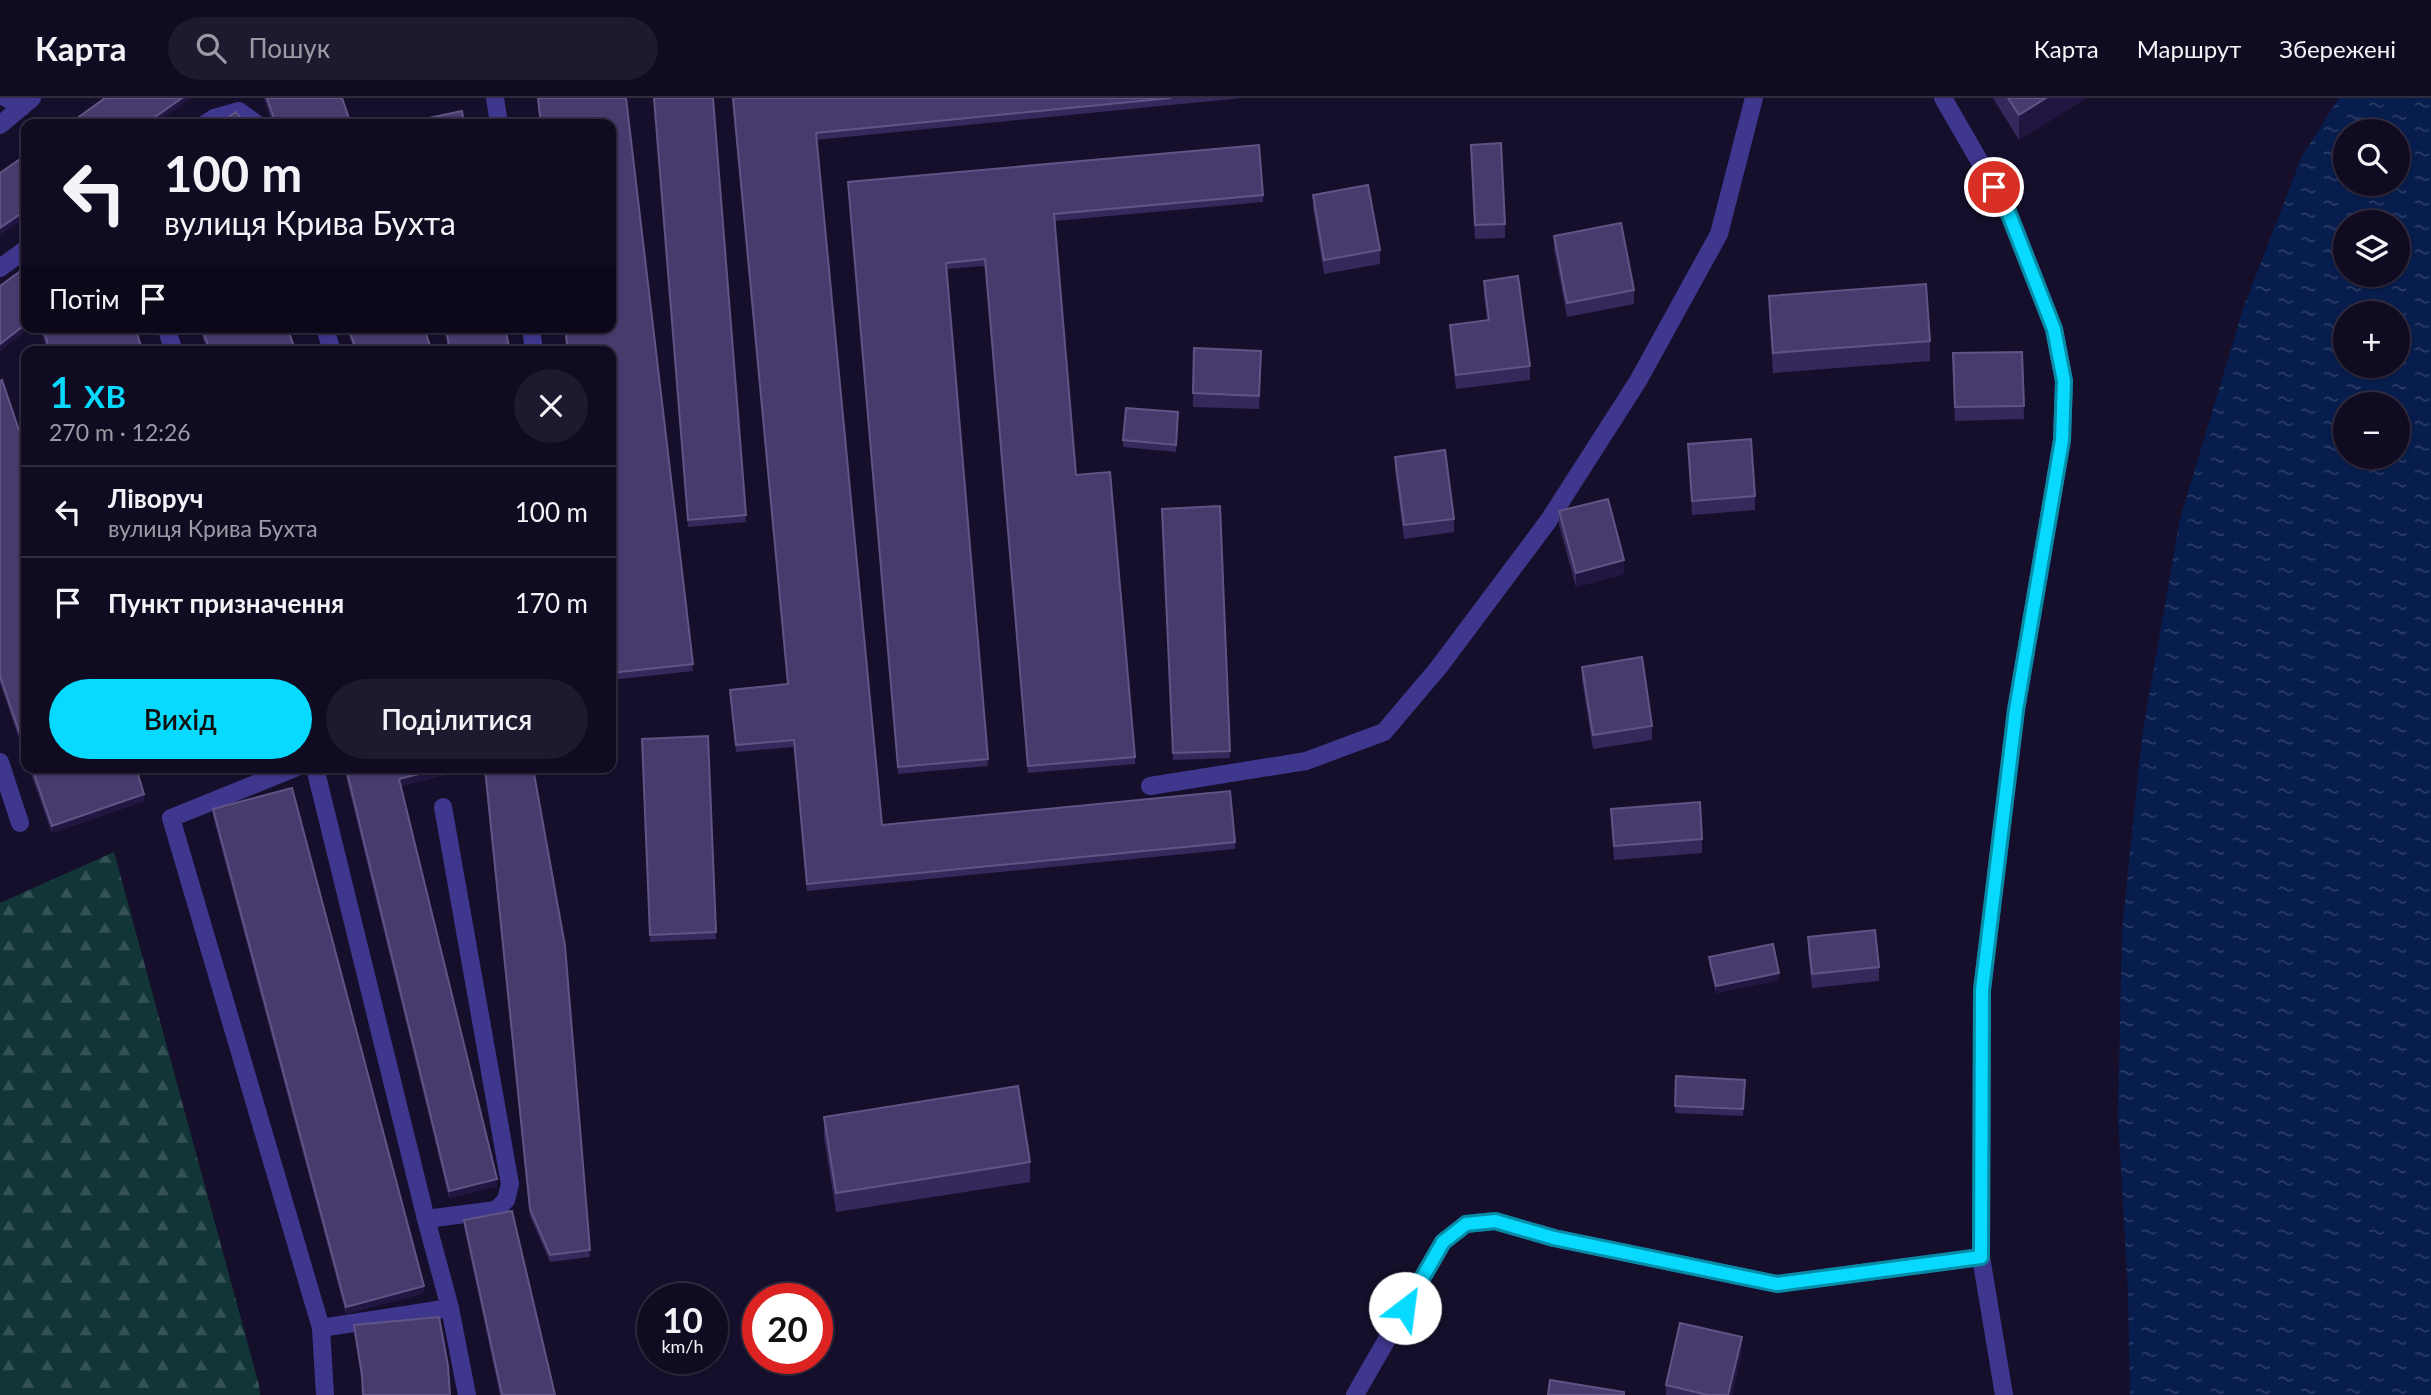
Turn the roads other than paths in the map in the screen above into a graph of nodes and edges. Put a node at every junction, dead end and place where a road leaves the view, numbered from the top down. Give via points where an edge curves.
1 (495, 98) edge
2 (1754, 98) edge
3 (1943, 98) edge
4 (20, 101) edge
5 (212, 119) edge
6 (250, 119) edge
7 (498, 119) edge
8 (0, 125) edge
9 (21, 253) edge
10 (0, 268) edge
11 (0, 762) edge
12 (283, 773) edge
13 (316, 773) edge
14 (1150, 786) dead end
15 (443, 807) dead end
16 (20, 823) dead end
17 (426, 1219) junction
18 (1981, 1257) junction
19 (450, 1308) junction
20 (321, 1328) junction
21 (325, 1395) edge
22 (467, 1395) edge
23 (1354, 1395) edge
24 (2004, 1395) edge

1 - 7 street
2 - 14 street via 1719,234 1638,381 1549,520 1384,732 1307,761
3 - 18 street via 2007,209 2054,329 2064,381 2062,440 2016,710 1982,990
4 - 8 street
5 - 6 street via 239,111
9 - 10 street
11 - 16 street
12 - 20 street via 171,818
13 - 17 street
15 - 17 street via 510,1184 506,1200 496,1210
17 - 19 street
18 - 23 street via 1777,1284 1554,1238 1495,1221 1466,1224 1443,1242
18 - 24 street
19 - 20 street
19 - 22 street
20 - 21 street

